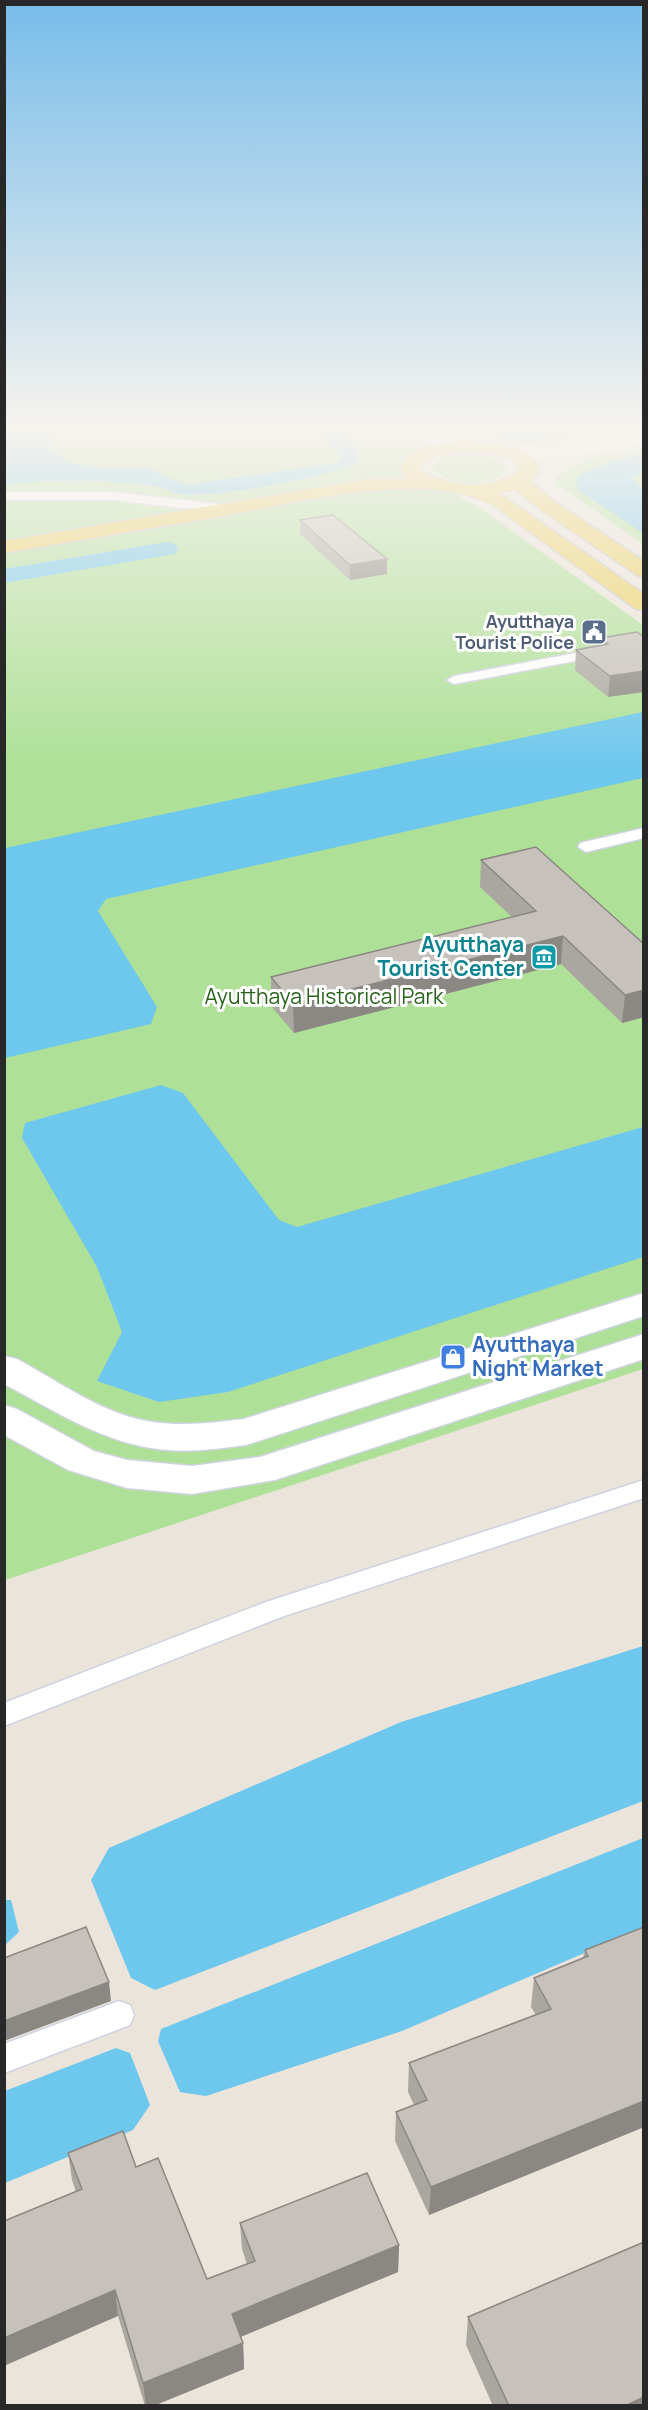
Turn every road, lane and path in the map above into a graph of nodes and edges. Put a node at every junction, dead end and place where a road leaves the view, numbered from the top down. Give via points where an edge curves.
1 (48, 539) edge
2 (554, 539) edge
3 (597, 539) edge
4 (4, 547) edge
5 (644, 572) edge
6 (609, 579) junction
7 (644, 604) edge
8 (644, 644) edge
9 (454, 680) dead end
10 (606, 822) dead end
11 (644, 833) edge
12 (623, 838) junction
13 (586, 847) dead end
14 (644, 1304) edge
15 (644, 1346) edge
16 (4, 1368) edge
17 (4, 1418) edge
18 (644, 1489) edge
19 (4, 1715) edge
20 (119, 2015) dead end
21 (4, 2059) edge

1 - 4 main road
2 - 6 main road
3 - 5 main road
5 - 6 main road via 623,580
6 - 7 main road
8 - 9 lane
10 - 12 lane
11 - 12 lane
12 - 13 lane
14 - 16 street via 246,1432 193,1439 146,1435 114,1425
15 - 17 street via 262,1470 192,1480 127,1474 81,1461
18 - 19 lane via 275,1609
20 - 21 lane

